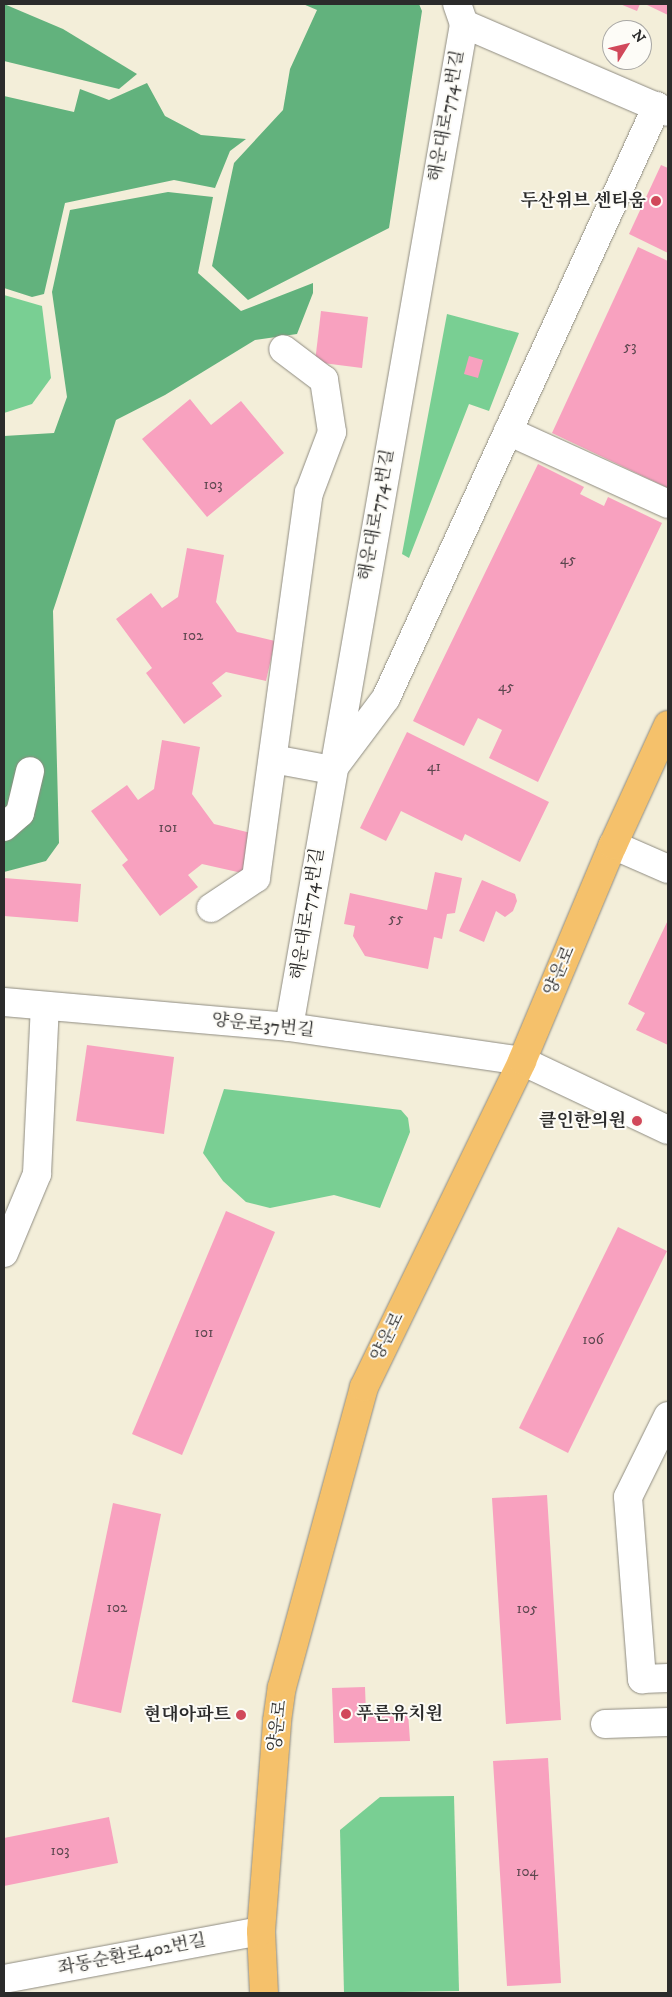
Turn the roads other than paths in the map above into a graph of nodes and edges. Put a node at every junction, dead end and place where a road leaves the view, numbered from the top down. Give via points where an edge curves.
1 (460, 14) edge
2 (662, 109) edge
3 (283, 349) dead end
4 (508, 431) junction
5 (668, 504) edge
6 (668, 725) edge
7 (273, 760) junction
8 (332, 770) junction
9 (30, 771) dead end
10 (4, 827) edge
11 (613, 845) junction
12 (668, 869) edge
13 (211, 908) dead end
14 (4, 1002) edge
15 (45, 1006) junction
16 (289, 1027) junction
17 (522, 1061) junction
18 (668, 1130) edge
19 (4, 1253) edge
20 (668, 1416) edge
21 (668, 1678) edge
22 (668, 1722) edge
23 (606, 1724) dead end
24 (261, 1931) junction
25 (4, 1979) edge
26 (264, 1993) edge

1 - 2 street
1 - 8 street, 해운대로774번길
2 - 4 street
3 - 7 street via 324,380 332,432 309,493
4 - 5 street
4 - 8 street via 386,698
6 - 11 main road, 양운로
7 - 8 street
7 - 13 street via 256,878
8 - 16 street, 해운대로774번길
9 - 10 street via 20,812
11 - 12 street
11 - 17 main road, 양운로
14 - 15 street, 양운로37번길
15 - 16 street, 양운로37번길
15 - 19 street via 36,1174
16 - 17 street, 양운로37번길
17 - 18 street, 양운로37번길
17 - 24 main road, 양운로 via 364,1387 282,1687 276,1721
20 - 21 street via 628,1497 642,1679
22 - 23 street
24 - 25 street, 좌동순환로402번길
24 - 26 main road, 양운로

